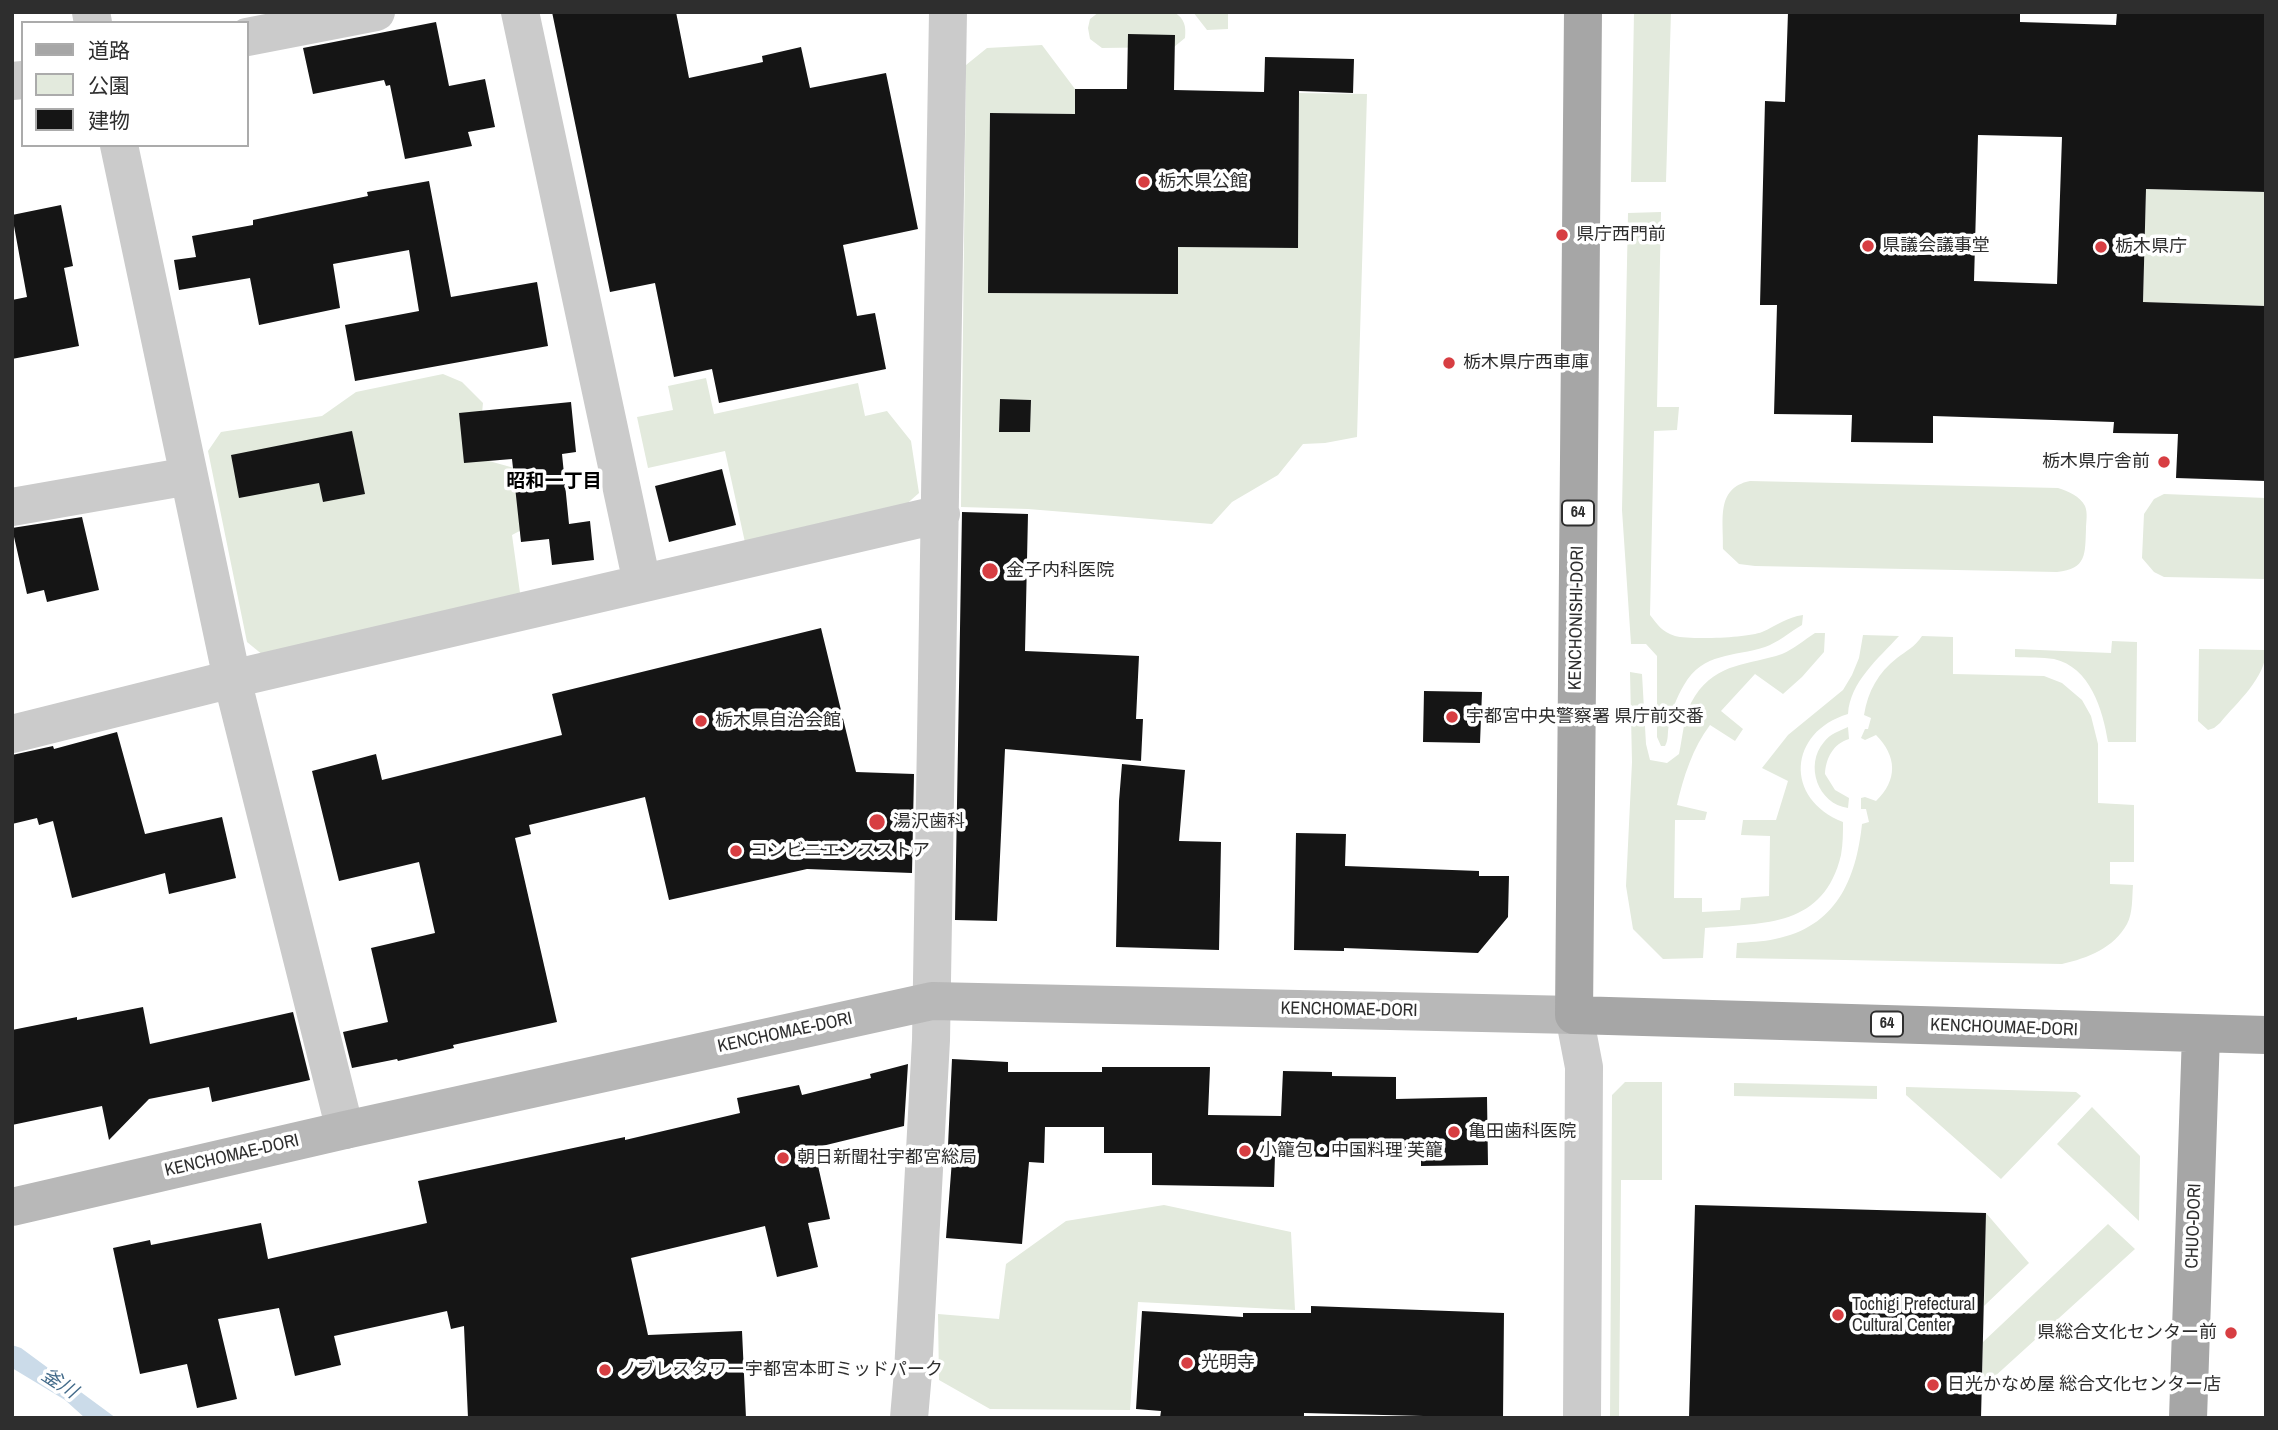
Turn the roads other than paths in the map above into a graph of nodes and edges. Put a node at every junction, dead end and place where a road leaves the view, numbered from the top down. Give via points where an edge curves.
1 (376, 12) edge
2 (520, 12) edge
3 (948, 12) edge
4 (1583, 12) edge
5 (248, 37) edge
6 (119, 147) edge
7 (189, 476) junction
8 (12, 507) edge
9 (941, 514) junction
10 (642, 583) junction
11 (232, 679) junction
12 (12, 734) edge
13 (932, 1000) junction
14 (1574, 1014) junction
15 (2201, 1034) junction
16 (2266, 1035) edge
17 (345, 1130) junction
18 (13, 1205) edge
19 (909, 1418) edge
20 (1582, 1418) edge
21 (2188, 1418) edge

1 - 5 street
2 - 10 street
3 - 9 street
4 - 14 main road, KENCHONISHI-DORI / 64
6 - 7 street
7 - 8 street
7 - 11 street
9 - 10 street
9 - 13 street
10 - 11 street
11 - 12 street
11 - 17 street
13 - 14 street, KENCHOMAE-DORI
13 - 17 street, KENCHOMAE-DORI
13 - 19 street
14 - 15 main road, KENCHOUMAE-DORI / 64
14 - 20 street via 1584,1067
15 - 16 main road, KENCHOUMAE-DORI / 64
15 - 21 main road, CHUO-DORI
17 - 18 street, KENCHOMAE-DORI

